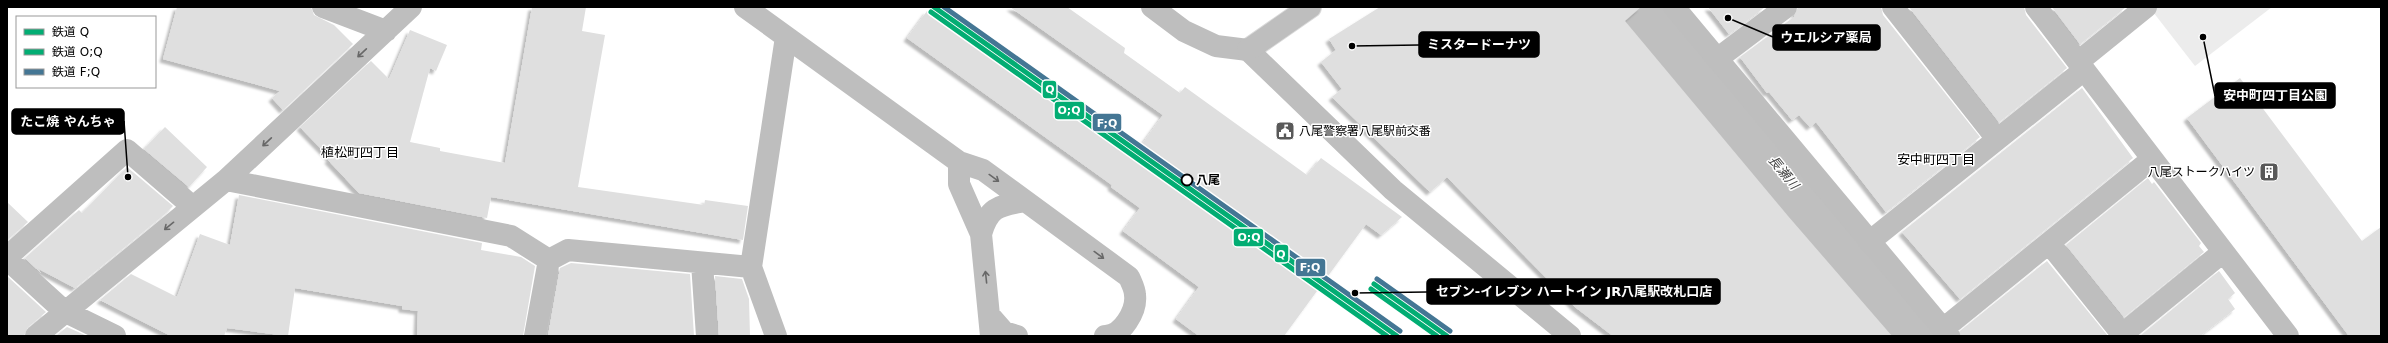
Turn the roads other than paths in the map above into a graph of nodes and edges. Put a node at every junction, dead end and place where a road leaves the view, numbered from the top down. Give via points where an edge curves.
1 (323, 7) edge
2 (411, 7) edge
3 (745, 7) edge
4 (1152, 7) edge
5 (1310, 7) edge
6 (1674, 7) edge
7 (1786, 7) edge
8 (1893, 7) edge
9 (2036, 7) edge
10 (2146, 7) edge
11 (386, 31) junction
12 (786, 37) junction
13 (1248, 50) junction
14 (1717, 59) junction
15 (2081, 66) junction
16 (1996, 140) junction
17 (2152, 159) junction
18 (959, 162) junction
19 (226, 180) junction
20 (1025, 201) junction
21 (193, 207) junction
22 (982, 234) junction
23 (1869, 242) junction
24 (2049, 243) junction
25 (2223, 252) junction
26 (7, 258) edge
27 (549, 260) junction
28 (702, 263) junction
29 (751, 267) junction
30 (64, 311) junction
31 (990, 326) edge
32 (1946, 332) edge
33 (2121, 335) edge
34 (36, 336) edge
35 (115, 336) edge
36 (535, 336) edge
37 (706, 336) edge
38 (776, 336) edge
39 (1017, 336) edge
40 (1105, 336) edge
41 (1570, 336) edge
42 (2288, 336) edge

1 - 11 street
2 - 11 street
3 - 12 street
4 - 13 street via 1184,31 1216,46
5 - 13 street
6 - 14 street
7 - 14 street
8 - 16 street
9 - 15 street
10 - 15 street
11 -> 19 street
12 - 18 street
12 - 29 street
13 - 41 street via 1393,190
14 - 23 street
15 - 16 street
15 - 17 street
16 - 23 street
17 - 24 street
17 - 25 street
18 -> 20 street via 983,170
18 - 22 street via 959,184
19 - 21 street
19 - 27 street via 511,236
20 - 22 street via 995,209 986,219
20 -> 40 street via 1129,277 1135,295 1133,310 1124,325 1110,336
21 - 26 street via 127,150
21 -> 30 street
31 -> 22 street
23 - 32 street
24 - 32 street
24 - 33 street
25 - 33 street
25 - 42 street
26 - 30 street
27 - 28 street via 568,250
27 - 36 street
28 - 29 street
28 - 37 street
29 - 38 street
30 - 34 street
30 - 35 street
31 - 39 street

